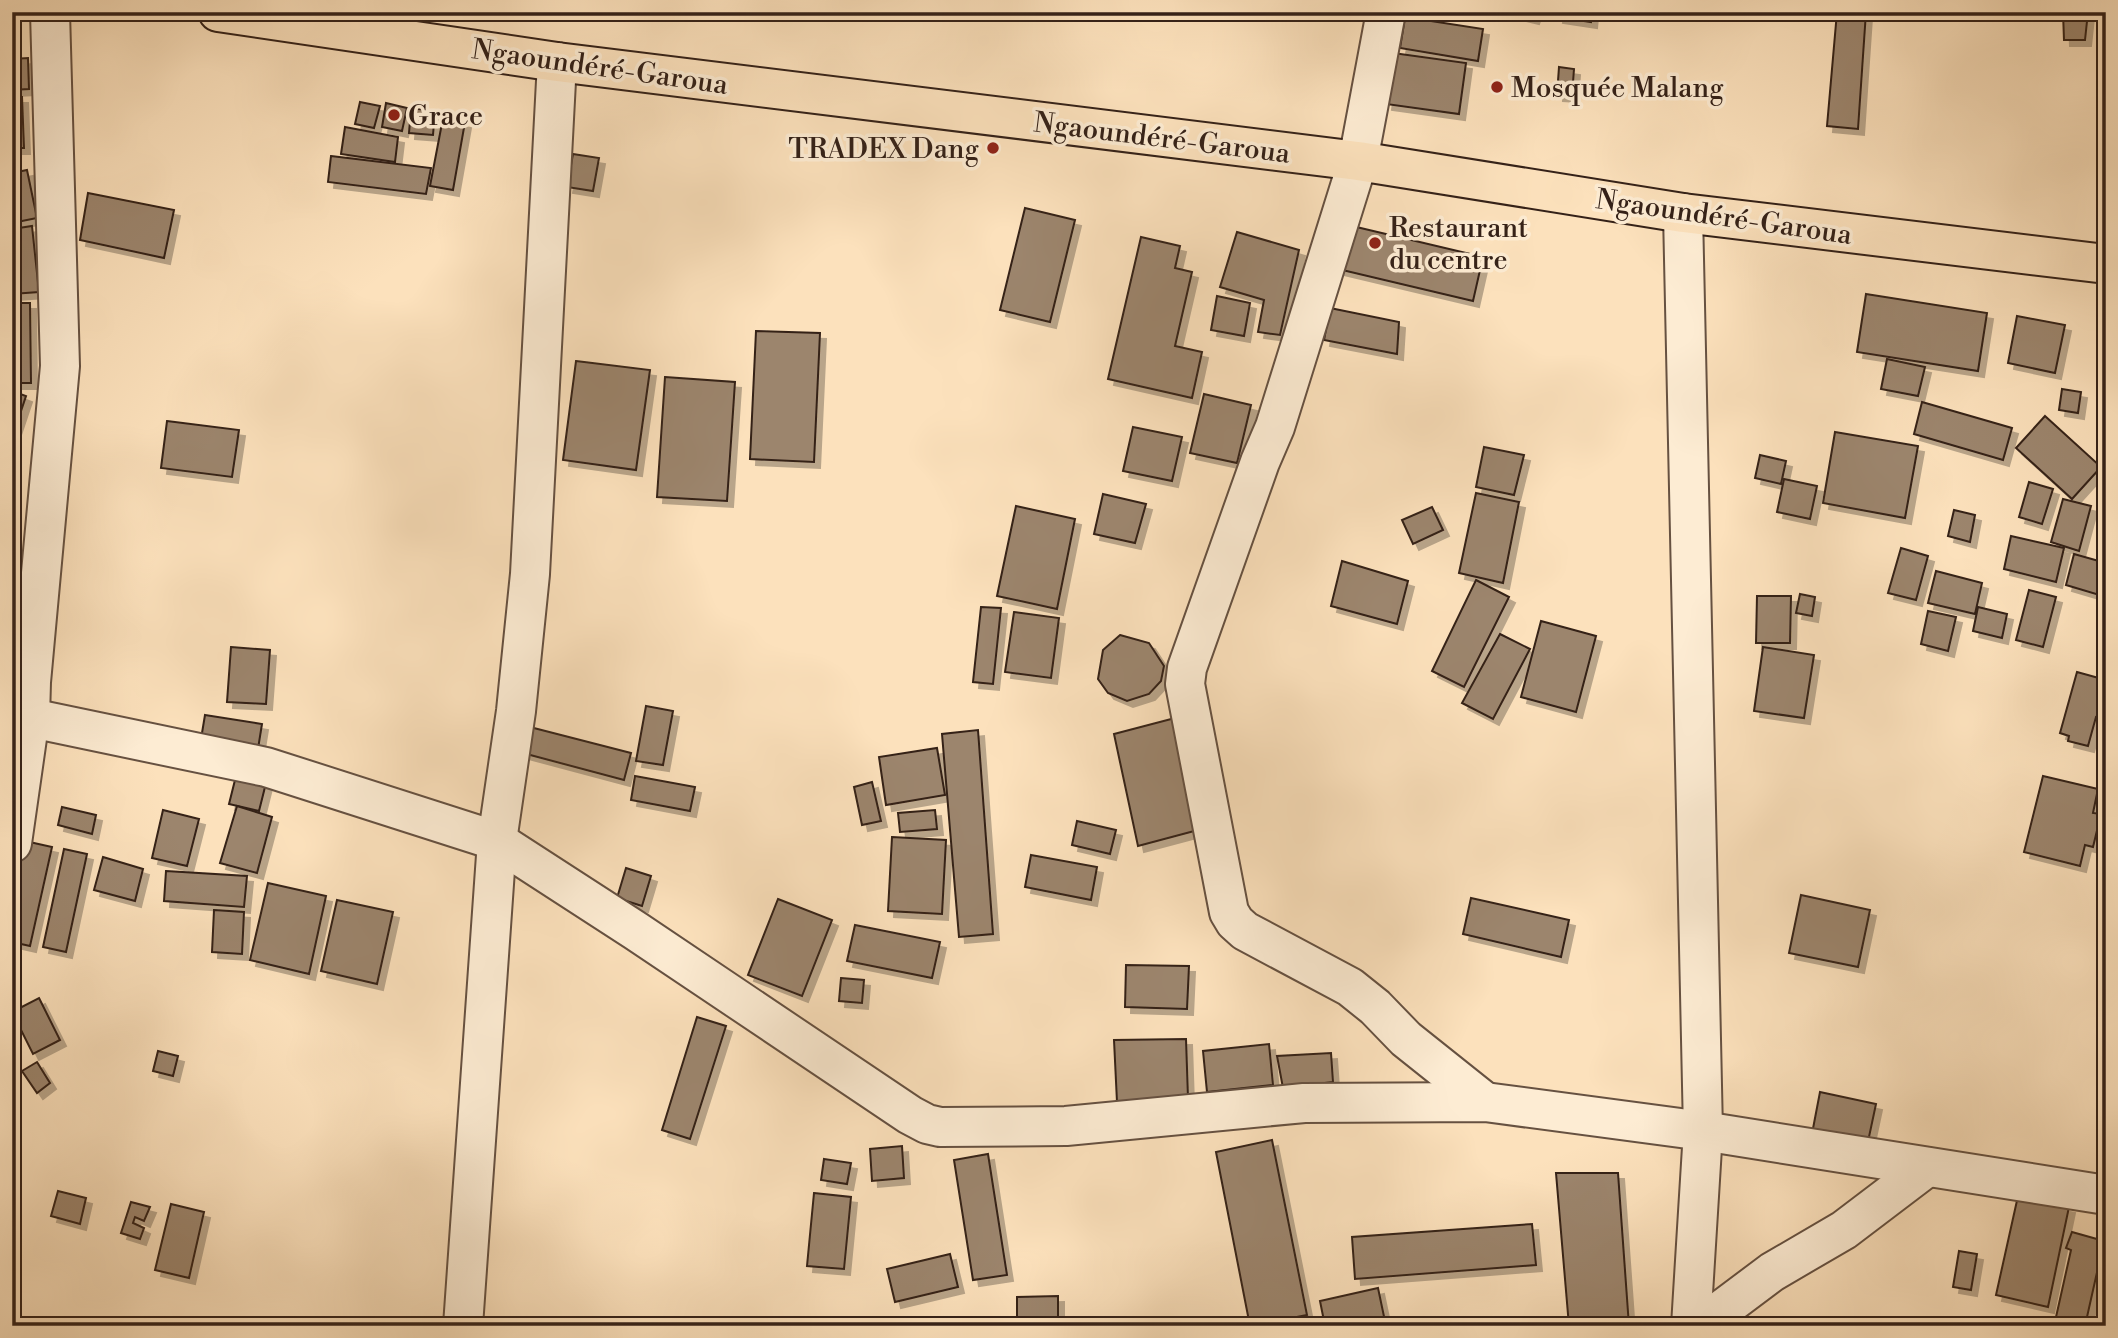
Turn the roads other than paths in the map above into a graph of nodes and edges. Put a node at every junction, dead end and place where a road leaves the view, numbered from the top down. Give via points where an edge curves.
1 (50, 12) edge
2 (218, 12) edge
3 (1386, 12) edge
4 (558, 62) junction
5 (1358, 161) junction
6 (1683, 213) junction
7 (2106, 264) edge
8 (21, 716) edge
9 (497, 841) junction
10 (12, 843) edge
11 (1485, 1102) junction
12 (1703, 1131) junction
13 (1927, 1167) junction
14 (2106, 1195) edge
15 (463, 1326) edge
16 (1691, 1326) edge
17 (1700, 1326) edge

1 - 8 street via 60,366 31,682
2 - 4 highway, Ngaoundéré-Garoua
3 - 5 street
4 - 5 highway, Ngaoundéré-Garoua
4 - 9 street via 530,574
5 - 6 highway, Ngaoundéré-Garoua
5 - 11 street via 1275,427 1185,684 1234,922 1350,987
6 - 7 highway, Ngaoundéré-Garoua
6 - 12 street
8 - 9 street via 266,767
8 - 10 street
9 - 11 street via 927,1124 1066,1126 1304,1103
9 - 15 street
11 - 12 street
12 - 13 street
12 - 16 street
13 - 14 street
13 - 17 street via 1844,1230 1772,1272

